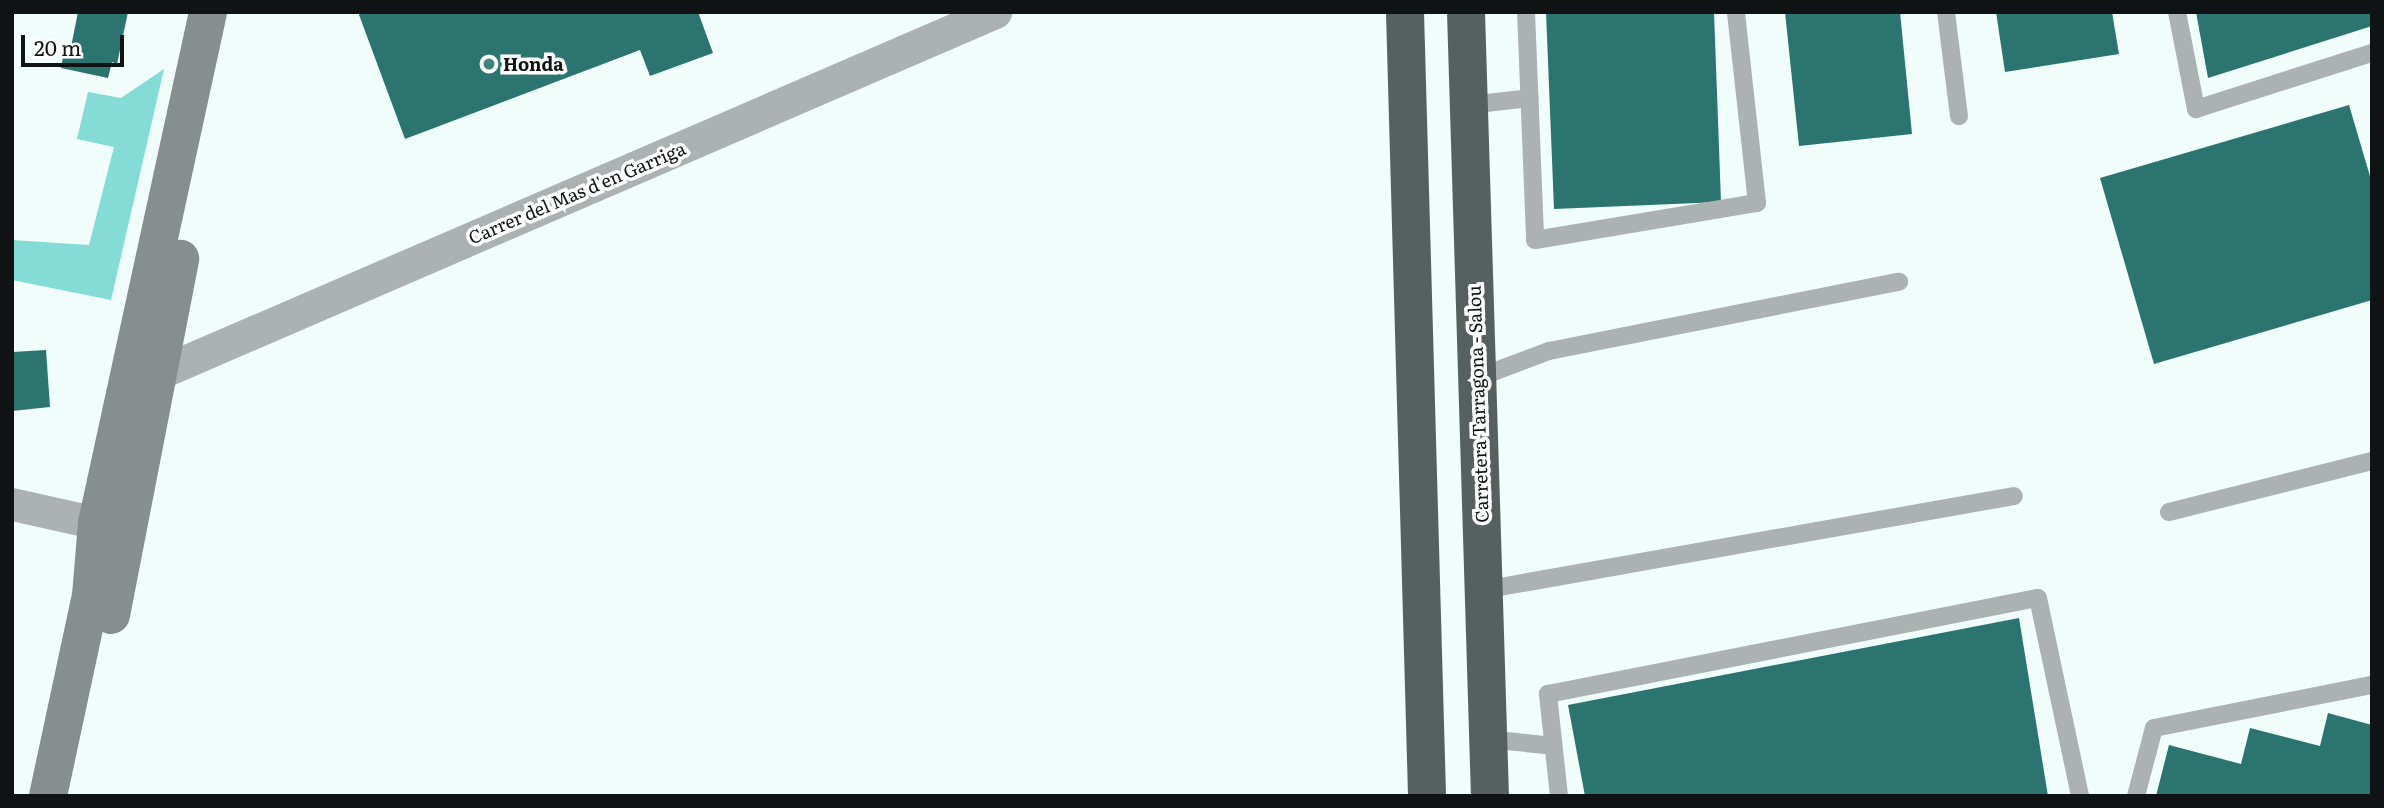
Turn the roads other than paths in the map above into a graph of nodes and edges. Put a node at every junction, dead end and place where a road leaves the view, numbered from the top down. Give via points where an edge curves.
1 (208, 12) edge
2 (233, 12) edge
3 (995, 12) edge
4 (1405, 12) edge
5 (1466, 12) edge
6 (1526, 12) edge
7 (1736, 12) edge
8 (1946, 12) edge
9 (2177, 12) edge
10 (2372, 53) edge
11 (1530, 98) junction
12 (1469, 105) junction
13 (1959, 116) dead end
14 (1899, 282) dead end
15 (159, 373) junction
16 (1477, 378) junction
17 (2372, 461) edge
18 (2014, 496) dead end
19 (12, 504) edge
20 (2169, 512) dead end
21 (97, 523) junction
22 (1483, 590) junction
23 (2372, 685) edge
24 (1488, 739) junction
25 (1553, 746) junction
26 (48, 796) edge
27 (75, 796) edge
28 (1427, 796) edge
29 (1490, 796) edge
30 (1559, 796) edge
31 (2080, 796) edge
32 (2136, 796) edge

1 - 21 main road
2 - 15 main road via 186,222
3 - 15 street, Carrer del Mas d'en Garriga
4 - 28 highway
5 - 12 highway, Carretera Tarragona - Salou
6 - 11 lane
7 - 11 lane via 1756,202 1535,240
8 - 13 lane
9 - 10 lane via 2196,109
11 - 12 lane
12 - 16 highway, Carretera Tarragona - Salou
14 - 16 lane via 1549,351
15 - 27 main road
16 - 22 highway, Carretera Tarragona - Salou
17 - 20 lane
18 - 22 lane
19 - 21 street
21 - 26 main road via 91,596
22 - 24 highway, Carretera Tarragona - Salou
23 - 32 lane via 2154,727
24 - 25 lane
24 - 29 highway, Carretera Tarragona - Salou
25 - 30 lane
25 - 31 lane via 1548,694 2038,598

